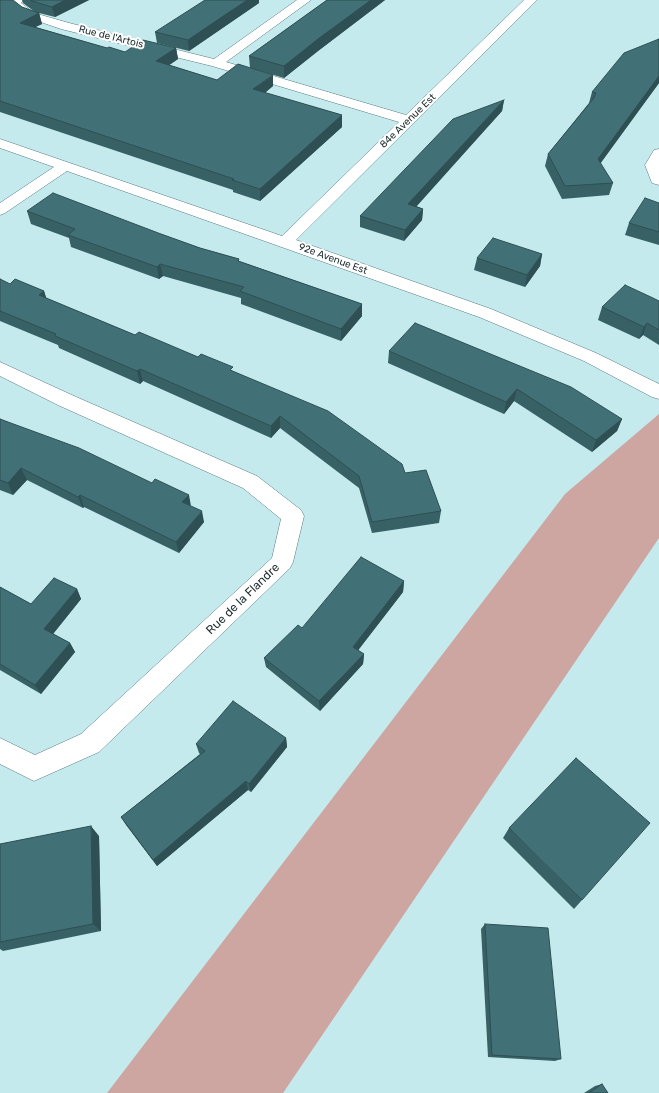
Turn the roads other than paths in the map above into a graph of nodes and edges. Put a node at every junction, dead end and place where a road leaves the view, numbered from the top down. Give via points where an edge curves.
1 (17, 0) edge
2 (305, 0) edge
3 (531, 0) edge
4 (216, 63) junction
5 (407, 120) junction
6 (0, 144) edge
7 (659, 153) edge
8 (65, 166) junction
9 (659, 181) edge
10 (0, 210) edge
11 (285, 242) junction
12 (0, 368) edge
13 (659, 392) edge
14 (0, 750) edge

1 - 4 street, Rue de l'Artois via 14,3 30,15
2 - 4 street
3 - 5 street, 84e Avenue Est
4 - 5 street, Rue de l'Artois
5 - 11 street, 84e Avenue Est
6 - 8 street, 92e Avenue Est
7 - 9 street via 652,165
8 - 10 street
8 - 11 street, 92e Avenue Est
11 - 13 street, 92e Avenue Est via 525,329 595,359
12 - 14 street, Rue de la Flandre via 67,401 250,482 293,516 282,562 90,743 34,768

